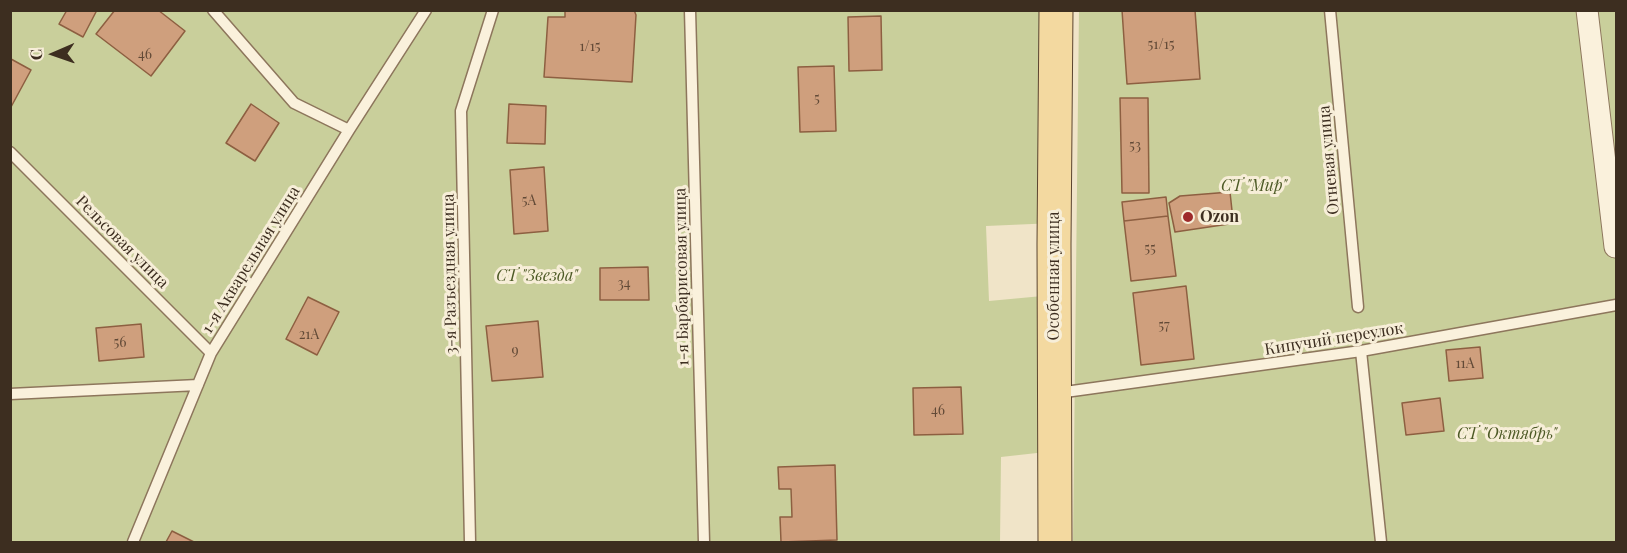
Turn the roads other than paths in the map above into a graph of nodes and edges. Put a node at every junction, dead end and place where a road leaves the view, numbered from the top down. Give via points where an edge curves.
1 (213, 10) edge
2 (426, 10) edge
3 (493, 10) edge
4 (690, 10) edge
5 (1056, 10) edge
6 (1330, 10) edge
7 (1587, 10) edge
8 (349, 130) junction
9 (10, 153) edge
10 (1615, 247) dead end
11 (1617, 305) edge
12 (1358, 307) dead end
13 (1361, 351) junction
14 (212, 352) junction
15 (198, 385) junction
16 (1055, 393) junction
17 (10, 394) edge
18 (133, 543) edge
19 (470, 543) edge
20 (704, 543) edge
21 (1055, 543) edge
22 (1381, 543) edge

1 - 8 lane via 294,103
2 - 8 lane, 1-я Акварельная улица
3 - 19 lane, 3-я Разъездная улица via 461,111
4 - 20 lane, 1-я Барбарисовая улица
5 - 16 main road, Особенная улица
6 - 12 lane, Огневая улица
7 - 10 street
8 - 14 lane, 1-я Акварельная улица
9 - 14 lane, Рельсовая улица
11 - 13 lane, Кипучий переулок
13 - 16 lane, Кипучий переулок
13 - 22 lane
14 - 15 lane, 1-я Акварельная улица
15 - 17 lane
15 - 18 lane, 1-я Акварельная улица
16 - 21 main road, Особенная улица

